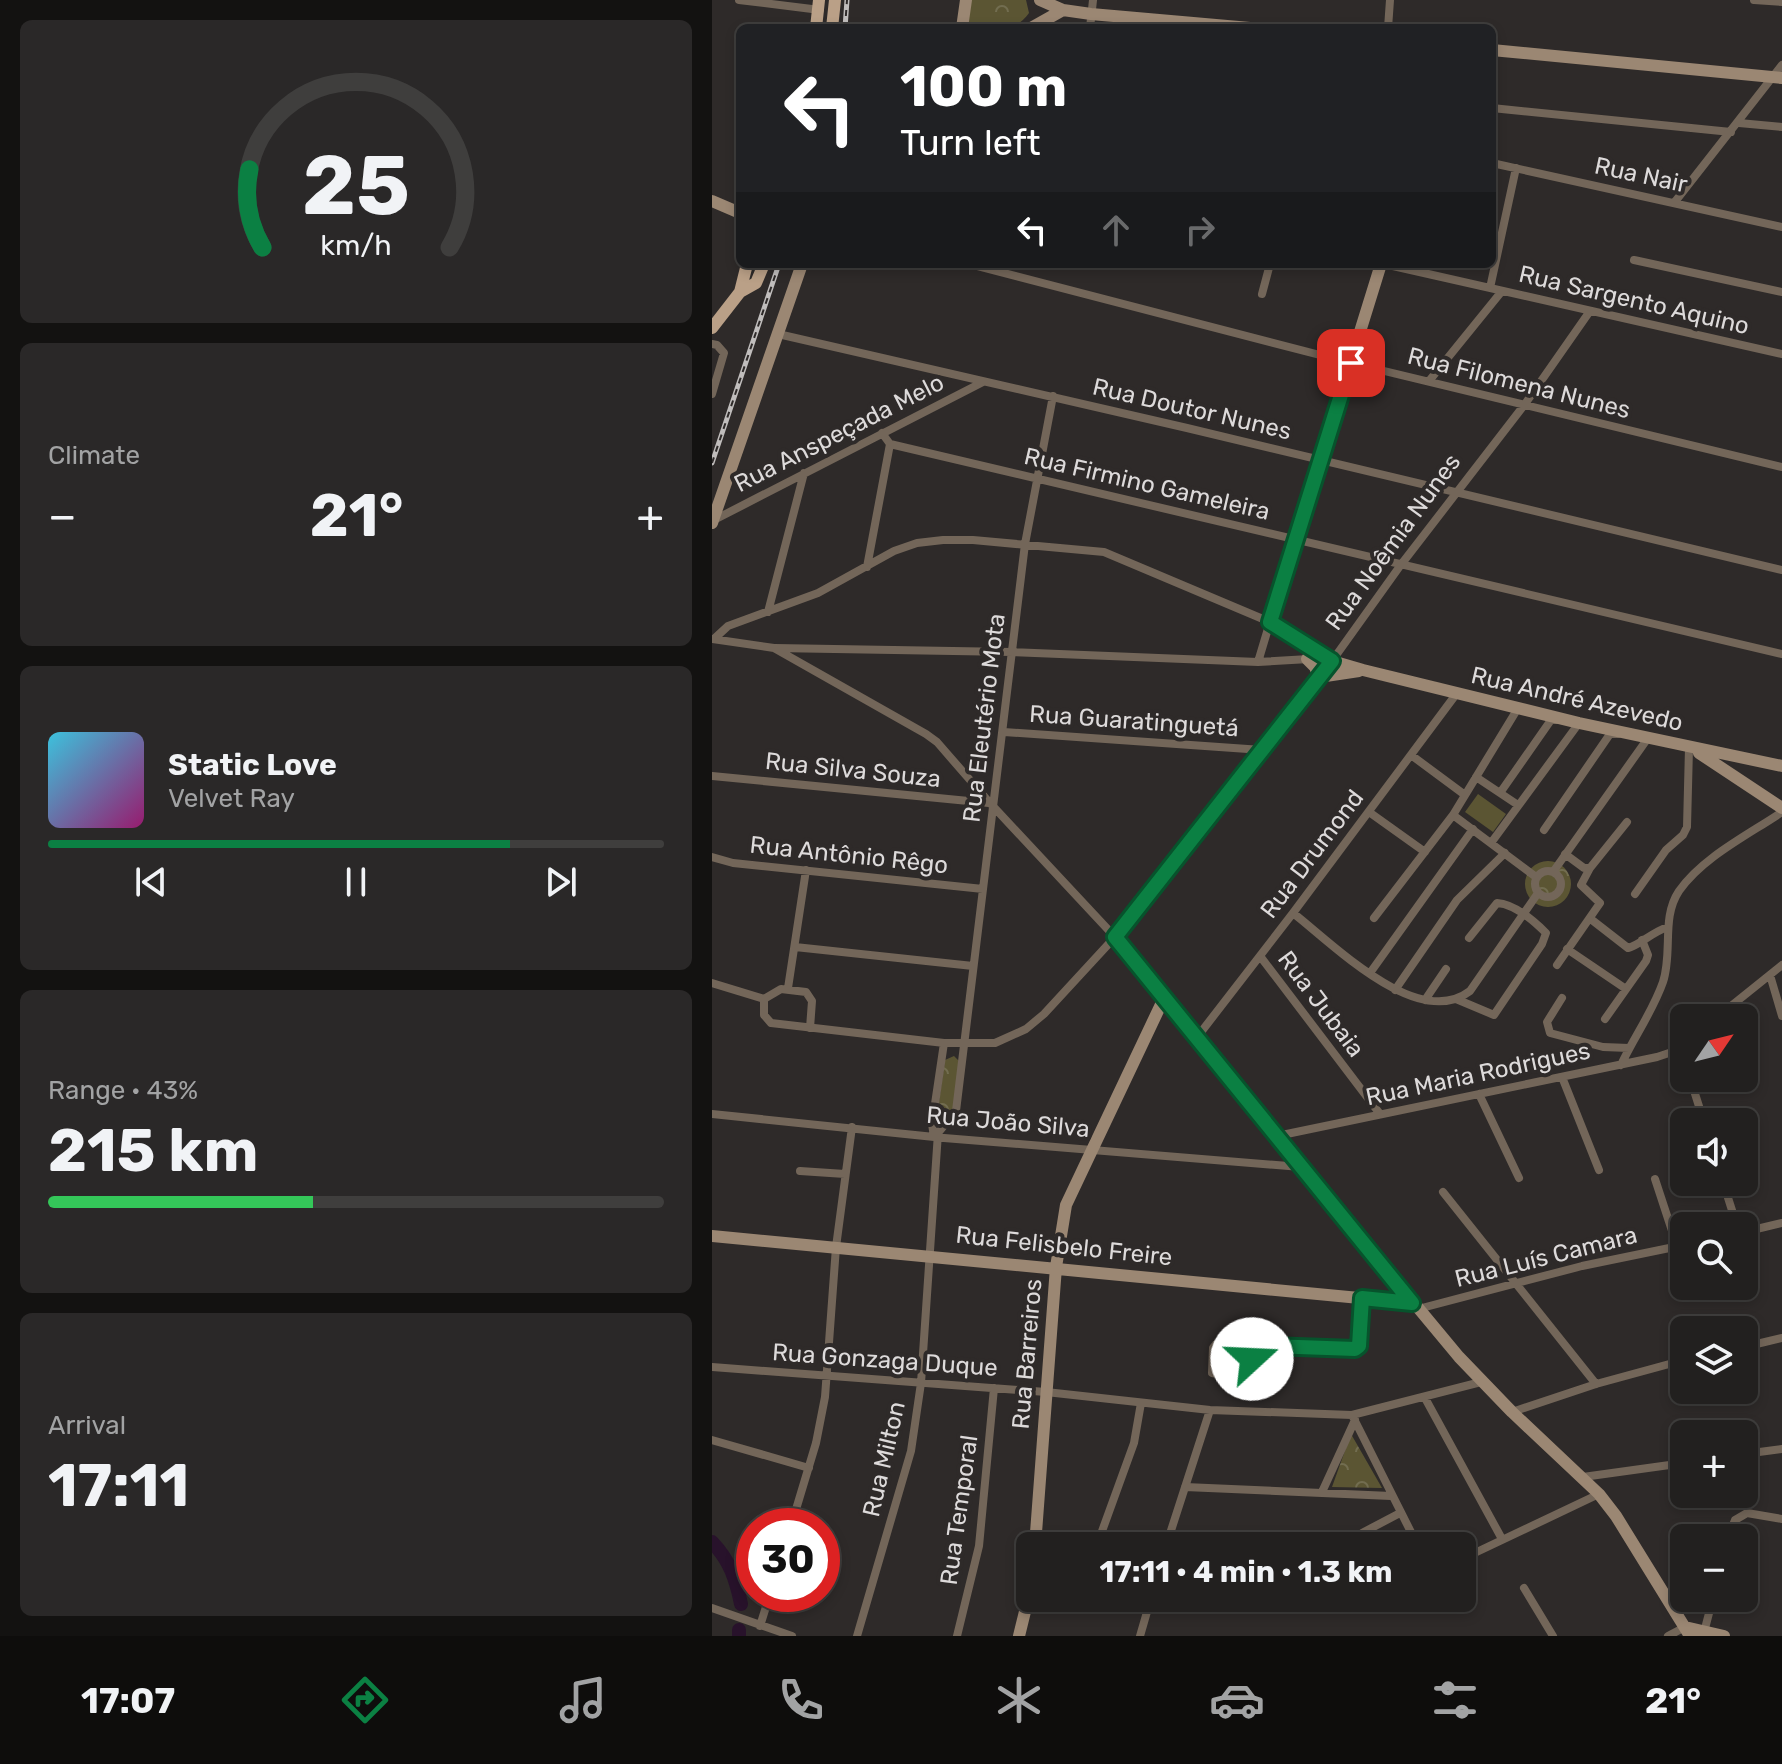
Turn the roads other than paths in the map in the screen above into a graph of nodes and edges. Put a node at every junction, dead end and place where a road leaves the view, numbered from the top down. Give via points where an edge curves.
1 (739, 0) edge
2 (835, 0) edge
3 (966, 0) edge
4 (1040, 0) edge
5 (1390, 0) edge
6 (1754, 0) edge
7 (1782, 2) edge
8 (820, 5) edge
9 (1092, 7) edge
10 (1063, 10) junction
11 (832, 24) edge
12 (963, 24) edge
13 (1038, 24) edge
14 (1220, 24) edge
15 (1388, 24) edge
16 (1496, 50) edge
17 (1782, 65) edge
18 (1777, 78) edge
19 (1496, 108) edge
20 (1739, 123) junction
21 (1782, 127) edge
22 (1731, 132) junction
23 (1496, 164) edge
24 (1516, 168) junction
25 (712, 201) edge
26 (1674, 203) junction
27 (736, 211) edge
28 (1782, 227) edge
29 (1496, 260) edge
30 (1634, 260) dead end
31 (746, 268) edge
32 (762, 268) edge
33 (801, 268) edge
34 (984, 268) edge
35 (1269, 268) edge
36 (1381, 268) edge
37 (1400, 268) edge
38 (1494, 268) edge
39 (1490, 288) junction
40 (1502, 291) junction
41 (740, 292) junction
42 (1782, 292) edge
43 (1262, 294) dead end
44 (1590, 311) junction
45 (714, 322) edge
46 (778, 334) junction
47 (712, 344) edge
48 (1782, 354) edge
49 (1351, 363) junction
50 (1429, 381) junction
51 (983, 382) junction
52 (712, 394) edge
53 (1053, 396) junction
54 (1525, 404) junction
55 (882, 433) junction
56 (890, 444) junction
57 (1320, 459) junction
58 (1782, 467) edge
59 (804, 473) junction
60 (1037, 478) junction
61 (1454, 494) junction
62 (712, 522) edge
63 (1297, 540) junction
64 (1025, 544) junction
65 (1400, 566) junction
66 (867, 567) junction
67 (1782, 570) edge
68 (768, 612) junction
69 (1270, 622) junction
70 (714, 639) edge
71 (774, 648) junction
72 (1012, 652) junction
73 (1782, 654) edge
74 (1307, 659) junction
75 (1330, 659) junction
76 (1258, 662) junction
77 (1363, 670) junction
78 (1319, 677) junction
79 (1457, 693) junction
80 (1515, 713) dead end
81 (1578, 724) junction
82 (1004, 732) junction
83 (1647, 740) junction
84 (1691, 748) junction
85 (1262, 750) junction
86 (1411, 755) junction
87 (1782, 766) edge
88 (712, 776) edge
89 (1476, 777) junction
90 (1500, 793) junction
91 (1465, 795) junction
92 (992, 805) junction
93 (1518, 805) junction
94 (1782, 810) edge
95 (1369, 812) junction
96 (1453, 815) junction
97 (1627, 822) dead end
98 (1473, 829) junction
99 (1544, 830) dead end
100 (1491, 843) junction
101 (1425, 852) junction
102 (1505, 853) junction
103 (1565, 854) junction
104 (712, 857) edge
105 (1590, 868) junction
106 (806, 870) junction
107 (1553, 872) junction
108 (1536, 877) junction
109 (983, 889) junction
110 (1538, 893) junction
111 (1635, 894) dead end
112 (1293, 913) junction
113 (1523, 915) junction
114 (1374, 918) dead end
115 (1592, 920) dead end
116 (1668, 927) junction
117 (1115, 937) junction
118 (1469, 938) dead end
119 (1642, 940) junction
120 (795, 947) junction
121 (1567, 949) junction
122 (1260, 956) junction
123 (1557, 965) dead end
124 (1782, 965) edge
125 (973, 966) junction
126 (1446, 969) dead end
127 (1370, 973) junction
128 (1770, 975) junction
129 (712, 983) edge
130 (788, 988) junction
131 (1626, 989) junction
132 (1395, 990) junction
133 (1165, 996) junction
134 (1562, 998) dead end
135 (764, 999) junction
136 (1456, 999) junction
137 (1425, 1000) junction
138 (1734, 1004) edge
139 (1782, 1016) edge
140 (1605, 1019) dead end
141 (810, 1028) junction
142 (1198, 1036) junction
143 (944, 1043) junction
144 (963, 1045) junction
145 (1629, 1048) junction
146 (1670, 1052) edge
147 (1621, 1065) junction
148 (1562, 1077) junction
149 (1479, 1094) junction
150 (935, 1109) junction
151 (712, 1114) edge
152 (1380, 1114) junction
153 (948, 1119) junction
154 (852, 1127) junction
155 (1277, 1136) junction
156 (936, 1137) junction
157 (1093, 1150) junction
158 (1301, 1167) junction
159 (1599, 1170) dead end
160 (800, 1171) dead end
161 (845, 1174) junction
162 (1519, 1178) dead end
163 (1655, 1179) dead end
164 (1443, 1192) dead end
165 (1670, 1219) edge
166 (1782, 1223) edge
167 (1758, 1229) edge
168 (712, 1236) edge
169 (836, 1247) junction
170 (1670, 1247) edge
171 (929, 1255) junction
172 (1056, 1267) junction
173 (1515, 1283) junction
174 (1362, 1298) junction
175 (1415, 1306) junction
176 (1782, 1338) edge
177 (1758, 1344) edge
178 (1267, 1346) junction
179 (1670, 1364) edge
180 (712, 1367) edge
181 (828, 1375) junction
182 (1481, 1382) junction
183 (921, 1383) junction
184 (1596, 1384) junction
185 (994, 1388) junction
186 (1046, 1392) junction
187 (1425, 1398) junction
188 (1141, 1403) junction
189 (1210, 1410) junction
190 (1512, 1412) junction
191 (1353, 1418) junction
192 (712, 1440) edge
193 (1782, 1449) edge
194 (1758, 1452) edge
195 (1670, 1465) edge
196 (809, 1468) junction
197 (1583, 1477) junction
198 (1185, 1487) junction
199 (1322, 1492) junction
200 (1599, 1494) junction
201 (1391, 1496) junction
202 (797, 1508) edge
203 (1400, 1513) junction
204 (1782, 1519) edge
205 (1733, 1524) edge
206 (1036, 1532) edge
207 (1104, 1532) edge
208 (1171, 1532) edge
209 (1364, 1532) edge
210 (1410, 1532) edge
211 (1502, 1539) junction
212 (1476, 1552) edge
213 (1524, 1588) dead end
214 (712, 1608) edge
215 (764, 1612) edge
216 (1025, 1612) edge
217 (1147, 1612) edge
218 (1710, 1612) edge
219 (760, 1626) junction
220 (1687, 1632) edge
221 (1704, 1634) edge
222 (792, 1636) edge
223 (857, 1636) edge
224 (957, 1636) edge
225 (1019, 1636) edge
226 (1140, 1636) edge
227 (1553, 1636) edge
228 (1668, 1636) edge
229 (1724, 1636) edge

1 - 8 street
2 - 11 main road
3 - 12 street
4 - 10 street
5 - 15 street
6 - 7 street
9 - 10 street
9 - 14 street
10 - 13 street
16 - 18 street
17 - 18 street
18 - 20 street
19 - 22 street
20 - 21 street
20 - 22 street
22 - 26 street
23 - 24 street, Rua Nair
24 - 26 street, Rua Nair
24 - 29 street
25 - 27 street
26 - 28 street, Rua Nair
30 - 42 street
31 - 41 main road
32 - 41 main road via 756,283
33 - 46 street
34 - 49 street, Rua Filomena Nunes
35 - 43 street
36 - 49 street
37 - 39 street, Rua Sargento Aquino
38 - 39 street
39 - 40 street, Rua Sargento Aquino
40 - 44 street, Rua Sargento Aquino
40 - 50 street
41 - 45 main road
44 - 48 street, Rua Sargento Aquino
44 - 54 street, Rua Noêmia Nunes
46 - 51 street, Rua Doutor Nunes
46 - 62 street
47 - 52 street via 724,353
49 - 50 street, Rua Filomena Nunes
49 - 57 street
50 - 54 street, Rua Filomena Nunes
51 - 53 street, Rua Doutor Nunes
51 - 55 street, Rua Anspeçada Melo
53 - 57 street, Rua Doutor Nunes
53 - 60 street, Rua Eleutério Mota
54 - 58 street, Rua Filomena Nunes
54 - 61 street, Rua Noêmia Nunes
55 - 56 street
55 - 59 street, Rua Anspeçada Melo
56 - 60 street, Rua Firmino Gameleira
56 - 66 street
57 - 61 street, Rua Doutor Nunes
57 - 63 street
59 - 62 street, Rua Anspeçada Melo
59 - 68 street
60 - 63 street, Rua Firmino Gameleira
60 - 64 street, Rua Eleutério Mota
61 - 65 street, Rua Noêmia Nunes
61 - 67 street, Rua Doutor Nunes
63 - 65 street, Rua Firmino Gameleira
63 - 69 street
64 - 66 street via 917,543
64 - 69 street via 1118,556
64 - 72 street, Rua Eleutério Mota
65 - 73 street, Rua Firmino Gameleira
65 - 75 street, Rua Noêmia Nunes
66 - 68 street
68 - 70 street via 728,626
69 - 75 street, Rua André Azevedo
69 - 76 street
70 - 71 street
71 - 72 street
71 - 92 street via 926,734
72 - 76 street
72 - 82 street, Rua Eleutério Mota
74 - 75 street
74 - 76 street
74 - 78 street
75 - 77 street, Rua André Azevedo
75 - 78 street, Rua Noêmia Nunes
77 - 78 street, Rua André Azevedo
77 - 79 street, Rua André Azevedo
78 - 85 street, Rua Noêmia Nunes
79 - 81 street, Rua André Azevedo
79 - 86 street, Rua Drumond
80 - 89 street
81 - 83 street, Rua André Azevedo
81 - 90 street via 1551,720
81 - 93 street
82 - 85 street, Rua Guaratinguetá
82 - 92 street, Rua Eleutério Mota
83 - 84 street, Rua André Azevedo
83 - 99 street via 1610,734
83 - 103 street
84 - 87 street, Rua André Azevedo
84 - 94 street
84 - 111 street via 1686,831
85 - 117 street, Rua Noêmia Nunes
86 - 91 street
86 - 95 street, Rua Drumond
88 - 92 street, Rua Silva Souza
89 - 90 street
89 - 91 street
90 - 93 street
91 - 96 street
92 - 109 street, Rua Eleutério Mota
92 - 117 street
93 - 100 street
94 - 116 street via 1690,879 1675,898
95 - 101 street
95 - 112 street, Rua Drumond
96 - 98 street
96 - 101 street
97 - 105 street
98 - 100 street
98 - 127 street
100 - 102 street
101 - 114 street
102 - 108 street
102 - 132 street via 1457,900
103 - 105 street
103 - 107 street
104 - 106 street, Rua Antônio Rêgo
105 - 121 street via 1581,885 1600,903
106 - 109 street, Rua Antônio Rêgo
106 - 120 street
107 - 108 street
107 - 110 street via 1560,878 1559,891 1549,897
108 - 110 street
109 - 125 street, Rua Eleutério Mota
110 - 113 street
112 - 122 street, Rua Drumond
112 - 127 street
113 - 118 street via 1497,903
113 - 136 street via 1476,984
113 - 136 street via 1546,933 1500,1008 1491,1016
115 - 119 street via 1628,948
116 - 119 street
116 - 145 street via 1664,980
117 - 133 street
117 - 144 street, Rua Noêmia Nunes via 1026,1029 995,1043
119 - 131 street via 1648,958
120 - 125 street
120 - 130 street
121 - 123 street
121 - 131 street
122 - 142 street, Rua Drumond
122 - 152 street, Rua Jubaia
124 - 128 street
125 - 144 street, Rua Eleutério Mota
126 - 137 street
127 - 132 street
128 - 138 street
128 - 139 street
129 - 135 street
130 - 135 street
130 - 141 street via 809,996
131 - 140 street
132 - 137 street
133 - 142 street
133 - 157 street, Rua Barreiros
134 - 145 street via 1546,1025 1550,1033
135 - 141 street via 764,1015 771,1023
136 - 137 street
141 - 143 street, Rua Noêmia Nunes
142 - 155 street
143 - 144 street, Rua Noêmia Nunes
143 - 150 street, Rua Milton
144 - 153 street, Rua Eleutério Mota via 956,1111
145 - 147 street
146 - 147 street, Rua Maria Rodrigues
147 - 148 street, Rua Maria Rodrigues
148 - 149 street, Rua Maria Rodrigues
148 - 159 street
149 - 152 street, Rua Maria Rodrigues
149 - 162 street
150 - 153 street
150 - 156 street, Rua Milton
151 - 154 street, Rua João Silva
152 - 155 street, Rua Maria Rodrigues
153 - 156 street, Rua Eleutério Mota
154 - 156 street, Rua João Silva
154 - 161 street
155 - 158 street
156 - 157 street, Rua João Silva
156 - 171 street, Rua Milton
157 - 158 street, Rua João Silva
157 - 172 street, Rua Barreiros via 1066,1205
158 - 175 street
160 - 161 street
161 - 169 street
163 - 165 street
164 - 173 street
166 - 167 street
168 - 169 street, Rua Felisbelo Freire
169 - 171 street, Rua Felisbelo Freire
169 - 181 street
170 - 173 street, Rua Luís Camara
171 - 172 street, Rua Felisbelo Freire
171 - 183 street, Rua Milton
172 - 174 street, Rua Felisbelo Freire
172 - 186 street, Rua Barreiros
173 - 175 street, Rua Luís Camara
173 - 184 street
174 - 175 street, Rua Felisbelo Freire
174 - 178 street via 1355,1349
175 - 182 street
176 - 177 street
178 - 178 street via 1216,1344 1212,1373 1234,1375
179 - 184 street
180 - 181 street, Rua Gonzaga Duque
181 - 183 street, Rua Gonzaga Duque
181 - 196 street
182 - 187 street, Rua Gonzaga Duque
182 - 190 street
183 - 185 street, Rua Gonzaga Duque
183 - 223 street, Rua Milton via 904,1477
184 - 190 street
185 - 186 street, Rua Gonzaga Duque
185 - 224 street, Rua Temporal via 979,1546
186 - 188 street, Rua Gonzaga Duque
186 - 206 street, Rua Barreiros
187 - 191 street, Rua Gonzaga Duque
187 - 211 street
188 - 189 street, Rua Gonzaga Duque
188 - 207 street via 1134,1443
189 - 191 street, Rua Gonzaga Duque
189 - 198 street
190 - 197 street
191 - 199 street
191 - 201 street
192 - 196 street
193 - 194 street
195 - 197 street
196 - 202 street
197 - 200 street
198 - 199 street
198 - 208 street
199 - 201 street
200 - 211 street
200 - 220 street
201 - 203 street
203 - 209 street
203 - 210 street
204 - 205 street via 1754,1513
211 - 212 street
213 - 227 street
214 - 219 street
215 - 219 street
216 - 225 street
217 - 226 street
218 - 221 street
219 - 222 street
220 - 221 street
220 - 228 street
221 - 229 street

